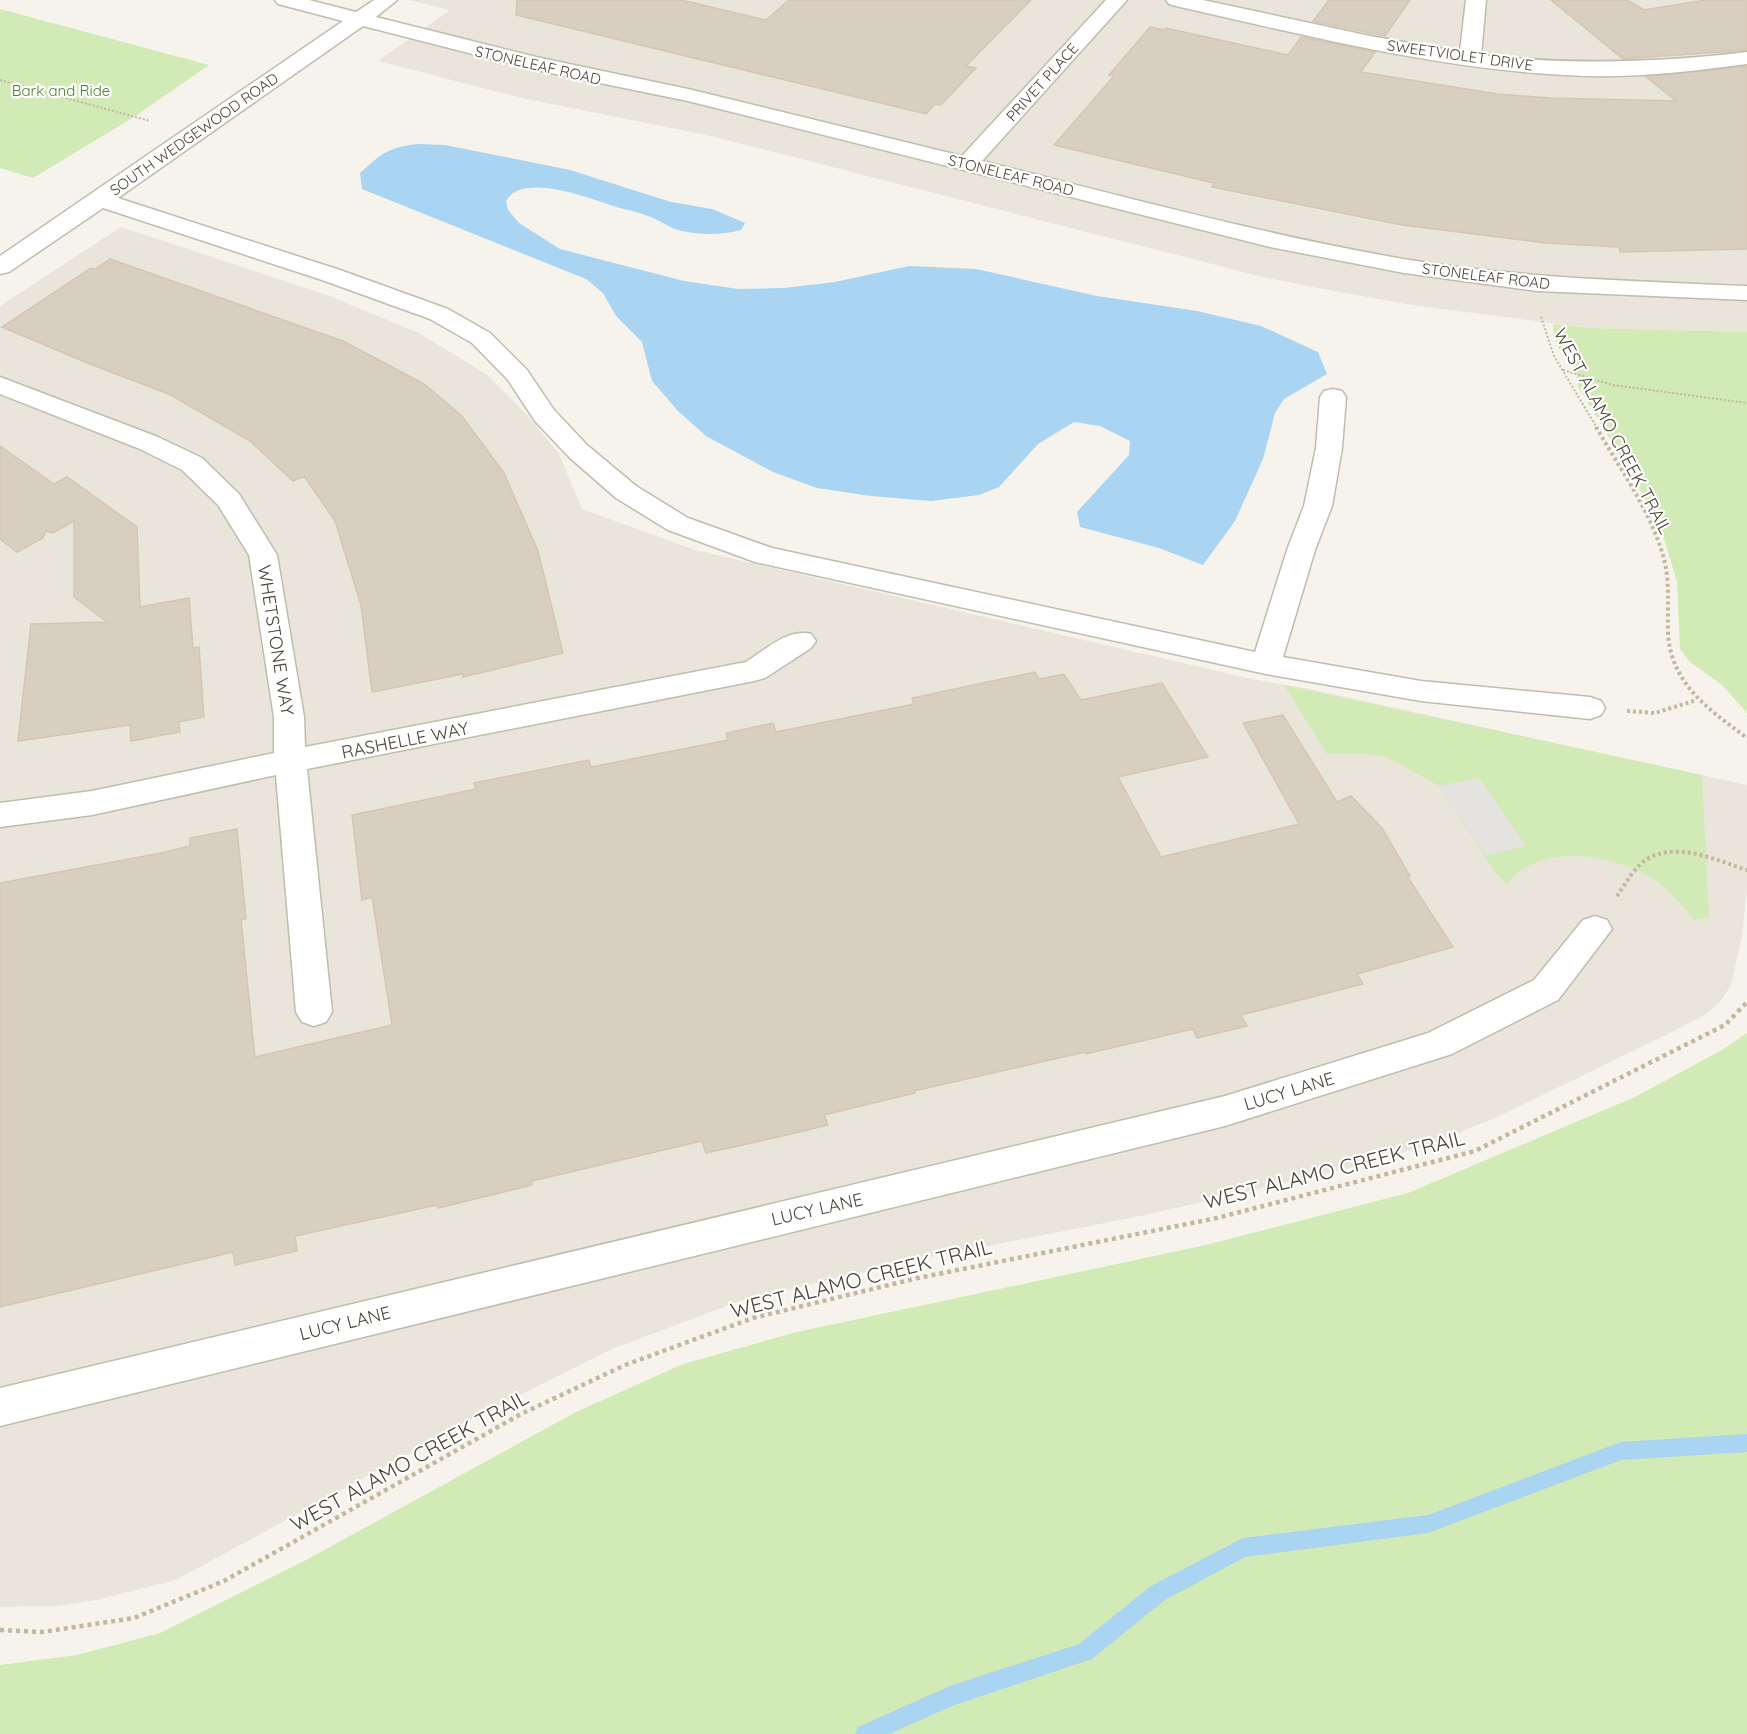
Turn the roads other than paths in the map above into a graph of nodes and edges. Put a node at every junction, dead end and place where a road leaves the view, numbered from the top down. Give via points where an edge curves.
1 (285, 0) edge
2 (387, 0) edge
3 (1117, 0) edge
4 (1176, 0) edge
5 (1476, 0) edge
6 (361, 19) junction
7 (1470, 58) junction
8 (1747, 58) edge
9 (967, 164) junction
10 (100, 200) junction
11 (0, 267) edge
12 (1747, 293) edge
13 (0, 385) edge
14 (1333, 397) dead end
15 (801, 641) dead end
16 (1266, 664) junction
17 (1590, 708) road end
18 (290, 761) junction
19 (0, 814) edge
20 (1595, 929) road end
21 (314, 1012) dead end
22 (0, 1407) edge

1 - 6 street, STONELEAF ROAD
2 - 6 street, SOUTH WEDGEWOOD ROAD
3 - 9 street, PRIVET PLACE
4 - 7 street, SWEETVIOLET DRIVE via 1383,44
5 - 7 street
6 - 9 street, STONELEAF ROAD via 595,80 688,95
6 - 10 street, SOUTH WEDGEWOOD ROAD
7 - 8 street, SWEETVIOLET DRIVE via 1566,69 1653,69
9 - 12 street, STONELEAF ROAD via 1270,240 1404,266 1537,284
10 - 11 street, SOUTH WEDGEWOOD ROAD
10 - 16 street via 439,314 481,338 518,375 544,415 578,451 626,492 678,524 765,556
13 - 18 street, WHETSTONE WAY via 149,443 192,464 229,500 263,555 289,717
14 - 16 street via 1318,506 1300,550
15 - 18 street, RASHELLE WAY via 754,671
16 - 17 street via 1421,691
18 - 19 street, RASHELLE WAY via 92,803
18 - 21 street, WHETSTONE WAY
20 - 22 street, LUCY LANE via 1546,990 1439,1044 1225,1111

